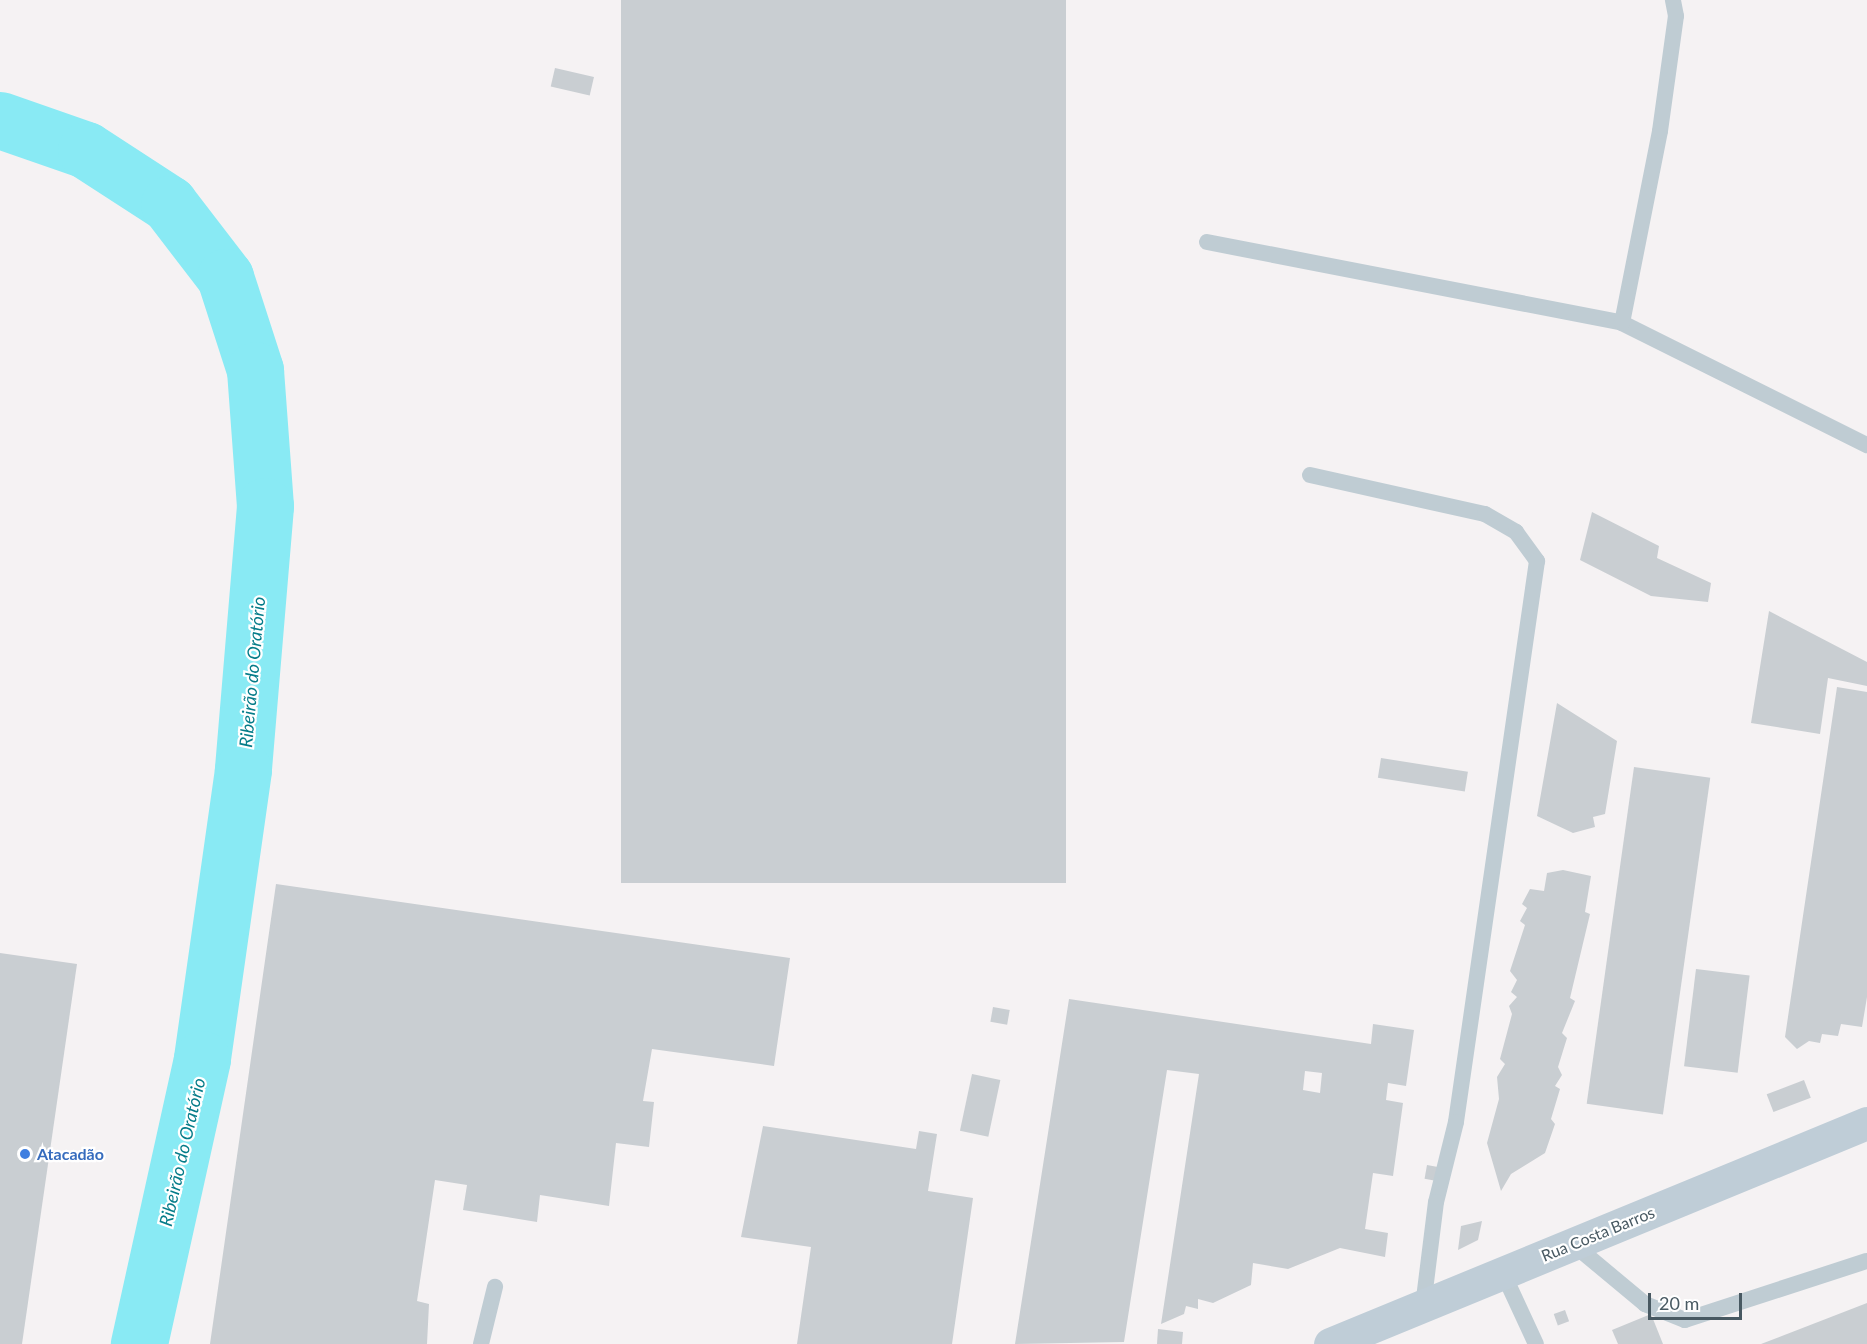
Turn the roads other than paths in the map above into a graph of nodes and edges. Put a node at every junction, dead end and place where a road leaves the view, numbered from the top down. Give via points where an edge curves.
1 (1672, 0) edge
2 (1207, 242) dead end
3 (1622, 323) junction
4 (1867, 445) edge
5 (1310, 475) dead end
6 (1867, 1123) edge
7 (1573, 1244) junction
8 (1867, 1261) edge
9 (1503, 1273) junction
10 (495, 1287) dead end
11 (1423, 1306) junction
12 (482, 1344) edge
13 (1330, 1344) edge
14 (1536, 1344) edge

1 - 3 lane via 1676,16 1660,131
2 - 3 lane
3 - 4 lane
5 - 11 lane via 1485,514 1516,532 1537,561 1458,1110 1436,1202
6 - 7 main road, Rua Costa Barros
7 - 8 lane via 1636,1299 1685,1320
7 - 9 main road, Rua Costa Barros
9 - 11 main road, Rua Costa Barros
9 - 14 lane
10 - 12 lane
11 - 13 main road, Rua Costa Barros

